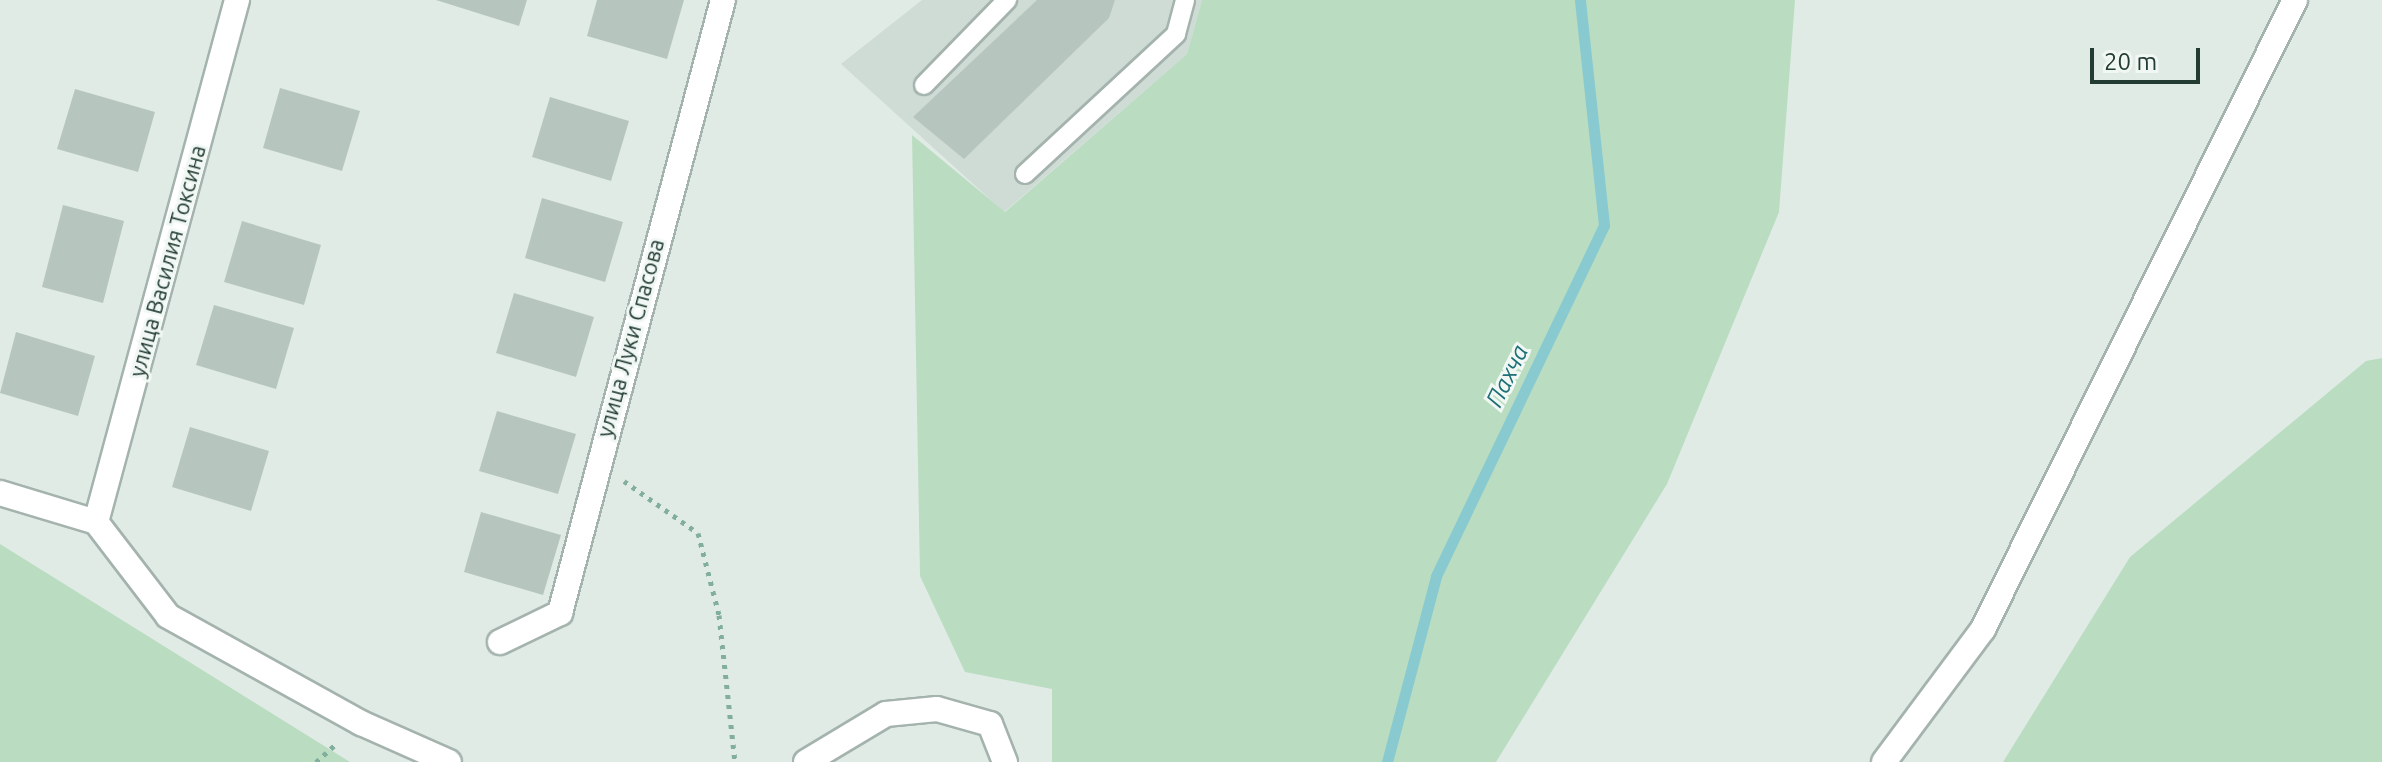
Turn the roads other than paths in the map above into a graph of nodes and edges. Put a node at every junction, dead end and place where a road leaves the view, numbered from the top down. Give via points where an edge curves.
1 (237, 0) edge
2 (723, 0) edge
3 (1007, 0) edge
4 (1185, 0) edge
5 (2295, 0) edge
6 (924, 85) dead end
7 (1025, 174) dead end
8 (0, 493) edge
9 (96, 522) junction
10 (500, 642) dead end
11 (449, 762) edge
12 (806, 762) edge
13 (1005, 762) edge
14 (1884, 762) edge

1 - 9 street, улица Василия Токсина
2 - 10 street, улица Луки Спасова via 595,461 560,613
3 - 6 lane
4 - 7 lane via 1176,34
5 - 14 street via 1983,629
8 - 9 street
9 - 11 street via 168,616 361,723
12 - 13 street via 886,714 937,709 990,724

